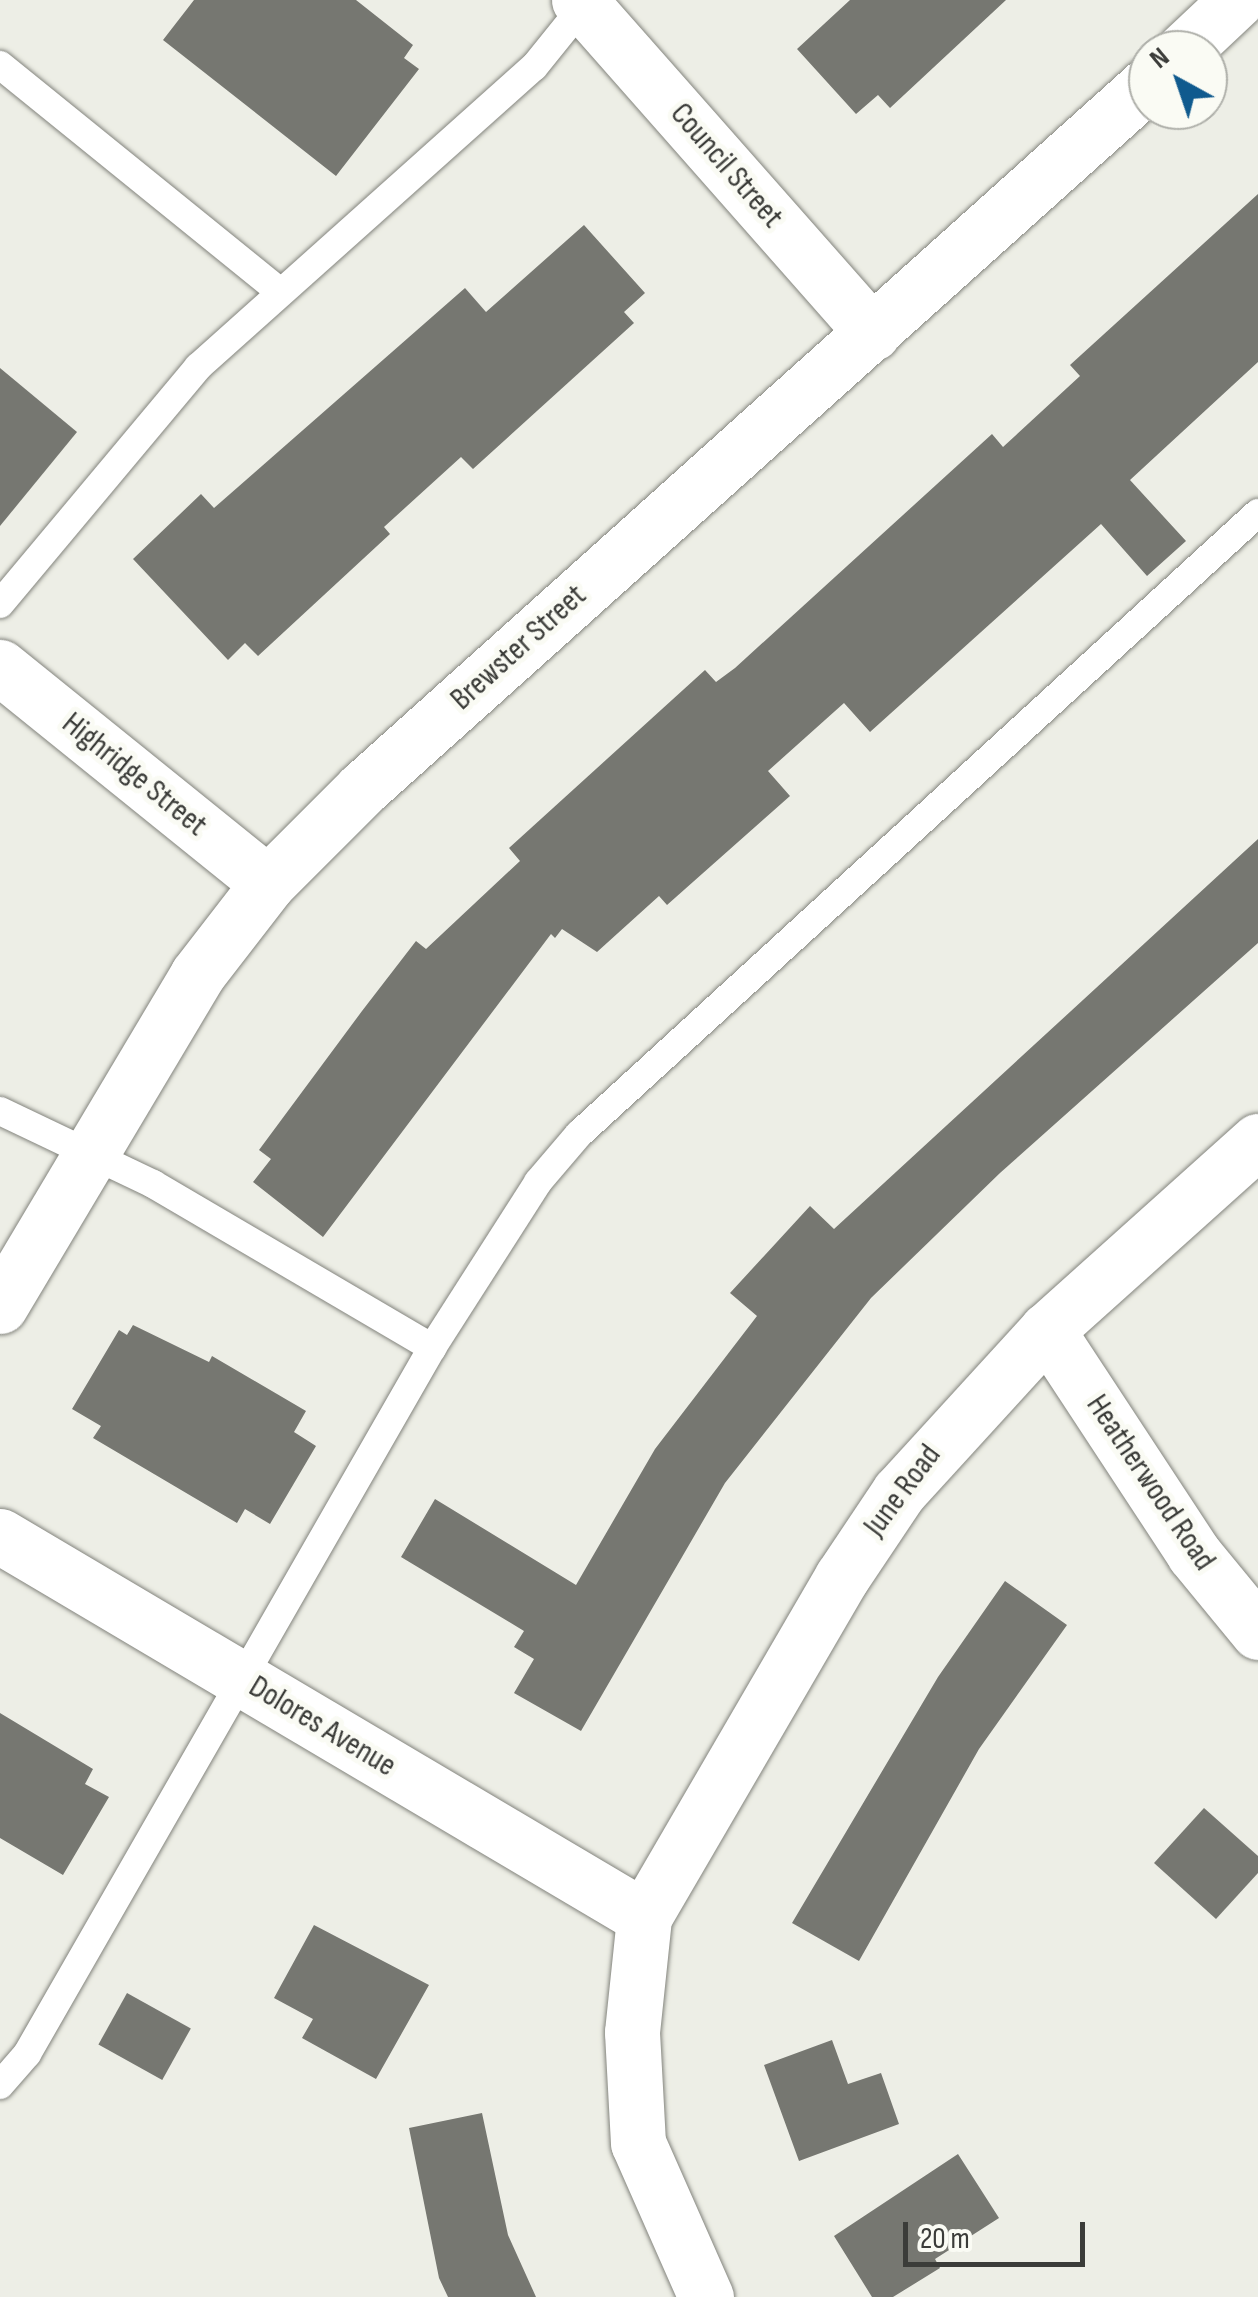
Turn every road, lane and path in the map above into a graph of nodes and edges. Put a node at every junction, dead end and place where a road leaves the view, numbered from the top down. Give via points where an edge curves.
1 (1237, 0) edge
2 (583, 2) edge
3 (1205, 30) edge
4 (0, 66) edge
5 (1128, 102) edge
6 (280, 292) junction
7 (873, 333) junction
8 (1258, 513) edge
9 (0, 604) edge
10 (0, 667) edge
11 (268, 883) junction
12 (0, 1111) edge
13 (1258, 1141) edge
14 (89, 1152) junction
15 (0, 1306) edge
16 (1048, 1330) junction
17 (432, 1348) junction
18 (0, 1536) edge
19 (1258, 1632) edge
20 (240, 1679) junction
21 (644, 1917) junction
22 (0, 2086) edge
23 (706, 2297) edge

1 - 3 street
2 - 6 lane via 534,66
2 - 7 street, Council Street
4 - 6 lane
5 - 7 street, Brewster Street
6 - 9 lane via 198,367
7 - 11 street, Brewster Street via 362,789
8 - 17 lane via 579,1134 538,1182
10 - 11 street, Highridge Street
11 - 14 street, Brewster Street via 197,974
12 - 14 lane
13 - 16 street, June Road
14 - 15 street, Brewster Street
14 - 17 lane
16 - 19 street, Heatherwood Road via 1194,1554
16 - 21 street, June Road via 899,1492 842,1577
17 - 20 lane
18 - 20 street, Dolores Avenue
20 - 21 street, Dolores Avenue
20 - 22 lane via 27,2054
21 - 23 street via 632,2032 638,2143

